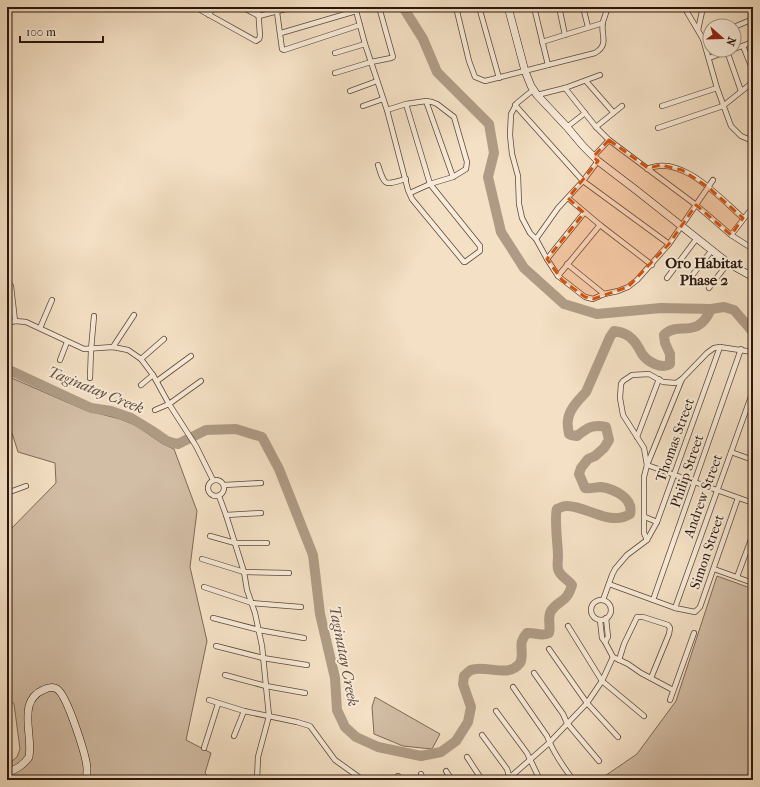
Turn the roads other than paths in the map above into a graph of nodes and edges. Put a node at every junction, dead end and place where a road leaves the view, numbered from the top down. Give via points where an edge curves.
1 (195, 7) edge
2 (213, 7) edge
3 (242, 7) edge
4 (258, 7) edge
5 (293, 7) edge
6 (379, 7) edge
7 (456, 7) edge
8 (479, 7) edge
9 (508, 7) edge
10 (534, 7) edge
11 (559, 7) edge
12 (583, 7) edge
13 (607, 7) edge
14 (684, 7) edge
15 (703, 7) edge
16 (356, 9) edge
17 (277, 12) junction
18 (209, 15) junction
19 (259, 16) junction
20 (753, 18) edge
21 (603, 23) junction
22 (742, 23) edge
23 (360, 25) junction
24 (588, 27) junction
25 (698, 30) junction
26 (281, 33) junction
27 (565, 35) junction
28 (702, 37) edge
29 (542, 42) junction
30 (753, 42) edge
31 (365, 44) junction
32 (743, 46) joint
33 (335, 53) dead end
34 (709, 58) edge
35 (733, 58) edge
36 (371, 62) junction
37 (548, 65) junction
38 (525, 71) junction
39 (753, 71) edge
40 (336, 73) dead end
41 (600, 76) dead end
42 (498, 78) junction
43 (377, 81) junction
44 (586, 81) junction
45 (753, 82) edge
46 (565, 88) junction
47 (717, 88) junction
48 (350, 91) dead end
49 (741, 91) junction
50 (535, 92) junction
51 (383, 99) junction
52 (426, 101) junction
53 (406, 104) junction
54 (363, 106) dead end
55 (515, 106) junction
56 (622, 106) dead end
57 (662, 106) dead end
58 (723, 106) junction
59 (387, 110) junction
60 (613, 112) junction
61 (585, 113) junction
62 (567, 126) junction
63 (596, 127) junction
64 (658, 128) dead end
65 (609, 140) junction
66 (753, 142) edge
67 (595, 159) junction
68 (378, 165) dead end
69 (647, 168) junction
70 (453, 177) junction
71 (406, 180) junction
72 (713, 180) dead end
73 (583, 181) junction
74 (430, 184) junction
75 (708, 187) junction
76 (410, 193) junction
77 (568, 198) junction
78 (696, 205) junction
79 (753, 207) edge
80 (584, 213) junction
81 (743, 218) junction
82 (600, 225) junction
83 (682, 226) junction
84 (731, 235) junction
85 (697, 238) junction
86 (536, 239) junction
87 (669, 244) junction
88 (753, 249) edge
89 (712, 250) junction
90 (547, 259) junction
91 (728, 263) junction
92 (567, 264) junction
93 (652, 265) junction
94 (558, 276) junction
95 (753, 277) edge
96 (667, 278) dead end
97 (687, 282) dead end
98 (11, 286) dead end
99 (709, 288) dead end
100 (604, 294) junction
101 (52, 300) dead end
102 (134, 315) dead end
103 (94, 316) dead end
104 (15, 321) junction
105 (7, 324) edge
106 (40, 328) junction
107 (164, 339) dead end
108 (67, 342) junction
109 (720, 346) junction
110 (113, 348) junction
111 (741, 349) junction
112 (91, 350) junction
113 (753, 352) edge
114 (191, 356) dead end
115 (141, 359) junction
116 (60, 360) dead end
117 (153, 375) junction
118 (90, 378) dead end
119 (682, 379) junction
120 (659, 380) junction
121 (157, 381) junction
122 (201, 381) dead end
123 (141, 385) dead end
124 (753, 391) edge
125 (169, 404) junction
126 (155, 410) dead end
127 (637, 436) junction
128 (731, 452) junction
129 (753, 459) edge
130 (647, 465) junction
131 (674, 475) junction
132 (213, 480) junction
133 (694, 482) junction
134 (261, 483) dead end
135 (224, 485) junction
136 (26, 486) dead end
137 (716, 490) junction
138 (7, 493) edge
139 (219, 496) junction
140 (738, 498) junction
141 (753, 503) edge
142 (262, 513) dead end
143 (226, 514) junction
144 (645, 517) junction
145 (657, 522) junction
146 (753, 534) edge
147 (210, 536) dead end
148 (647, 540) junction
149 (234, 543) junction
150 (267, 543) dead end
151 (202, 559) dead end
152 (714, 569) junction
153 (244, 572) junction
154 (289, 573) dead end
155 (737, 577) junction
156 (753, 583) edge
157 (609, 584) junction
158 (204, 587) dead end
159 (604, 600) junction
160 (653, 600) junction
161 (252, 603) junction
162 (301, 607) dead end
163 (675, 608) junction
164 (213, 618) dead end
165 (606, 618) junction
166 (600, 620) junction
167 (568, 626) dead end
168 (259, 630) junction
169 (694, 633) dead end
170 (304, 638) dead end
171 (605, 642) junction
172 (216, 646) dead end
173 (549, 649) dead end
174 (613, 657) junction
175 (262, 658) junction
176 (619, 660) junction
177 (307, 665) dead end
178 (534, 673) dead end
179 (225, 675) dead end
180 (651, 678) junction
181 (602, 681) junction
182 (266, 686) junction
183 (513, 688) dead end
184 (673, 690) junction
185 (305, 693) dead end
186 (209, 700) dead end
187 (670, 700) dead end
188 (588, 703) junction
189 (218, 704) junction
190 (244, 711) junction
191 (496, 712) dead end
192 (269, 716) junction
193 (644, 716) dead end
194 (567, 723) junction
195 (482, 735) dead end
196 (234, 736) dead end
197 (618, 738) dead end
198 (549, 743) junction
199 (204, 748) dead end
200 (467, 757) dead end
201 (530, 760) junction
202 (599, 761) dead end
203 (446, 771) dead end
204 (7, 773) edge
205 (421, 774) dead end
206 (509, 779) edge
207 (86, 780) edge
208 (257, 780) edge
209 (363, 780) edge
210 (423, 780) edge
211 (452, 780) edge
212 (482, 780) edge
213 (540, 780) edge
214 (573, 780) edge

1 - 18 street
2 - 18 street
3 - 19 street
4 - 19 street
5 - 17 street
6 - 36 street via 394,57
7 - 42 street via 475,77 485,81
8 - 42 street
9 - 38 street
10 - 29 street
11 - 27 street
12 - 24 street
13 - 21 street
14 - 25 street
15 - 25 street
16 - 23 street
16 - 26 street
17 - 19 street
17 - 26 street
18 - 19 street via 256,41 260,36
20 - 22 street
21 - 24 street
21 - 37 street via 604,40 600,50
23 - 26 street via 286,50 282,49
23 - 31 street
24 - 27 street
25 - 28 street
27 - 29 street
29 - 37 street
30 - 32 street
31 - 33 street
31 - 36 street
32 - 39 street
34 - 47 street
35 - 49 street
36 - 40 street
36 - 43 street
37 - 38 street
38 - 42 street
38 - 50 street
41 - 44 street
43 - 48 street
43 - 51 street
44 - 46 street
44 - 60 street
45 - 49 street
46 - 50 street
46 - 61 street
47 - 57 street
47 - 58 street
49 - 58 street
50 - 55 street via 522,98
50 - 62 street
51 - 54 street
51 - 59 street
52 - 53 street
52 - 70 street
52 - 70 street via 432,102 454,117 467,162 466,169
53 - 59 street
53 - 74 street
55 - 73 street
55 - 86 street via 511,114 510,134 518,176 519,204 522,218
56 - 60 street
58 - 64 street
58 - 66 street via 733,129
59 - 71 street
60 - 63 street
61 - 62 street
61 - 63 street
62 - 67 street
63 - 65 street
65 - 67 street
65 - 69 street
67 - 73 street
67 - 83 street
68 - 71 street via 386,183
69 - 75 street via 661,165 682,170
69 - 78 street
70 - 74 street
71 - 76 street
72 - 75 street
73 - 77 street
73 - 87 street
74 - 76 street
74 - 76 street via 480,246 480,251 467,262 464,262 412,199
75 - 78 street
75 - 81 street
77 - 80 street
77 - 86 street
78 - 83 street
78 - 84 street
79 - 81 street
80 - 82 street
80 - 90 street
81 - 84 street
82 - 92 street
82 - 93 street
83 - 85 street
83 - 87 street
84 - 88 street
85 - 89 street
85 - 96 street
86 - 90 street
87 - 93 street
89 - 91 street
89 - 97 street
90 - 94 street
91 - 95 street
91 - 99 street
92 - 94 street
92 - 100 street
93 - 100 street via 628,287
94 - 100 street via 590,299
98 - 104 street
101 - 106 street
102 - 110 street
103 - 112 street
104 - 105 street
104 - 106 street via 26,322
106 - 108 street
107 - 115 street
108 - 112 street
108 - 116 street
109 - 111 street
109 - 119 street via 707,354
109 - 131 street, Thomas Street
110 - 112 street
110 - 115 street via 128,350
111 - 113 street
111 - 133 street, Philip Street
112 - 118 street
114 - 121 street
115 - 117 street
117 - 121 street
117 - 123 street
119 - 120 street via 676,383
119 - 130 street
120 - 127 street
120 - 127 street via 649,374 642,374 626,378 621,384 622,415
121 - 125 street
122 - 125 street
124 - 128 street, Andrew Street
125 - 126 street
125 - 132 street via 196,446
127 - 130 street via 644,448
128 - 129 street
128 - 137 street, Andrew Street
130 - 131 street
130 - 144 street via 644,477
131 - 133 street
131 - 145 street, Thomas Street
132 - 135 street via 218,480
132 - 139 street via 209,483 208,491 214,496
133 - 137 street
133 - 160 street, Philip Street
134 - 135 street
135 - 139 street via 223,493
136 - 138 street
137 - 140 street
137 - 163 street, Andrew Street
139 - 143 street
140 - 141 street
140 - 152 street, Simon Street
142 - 143 street
143 - 149 street
144 - 145 street
144 - 148 street via 644,533
145 - 148 street, Thomas Street
146 - 155 street
147 - 149 street
148 - 157 street via 620,562
149 - 150 street
149 - 153 street
151 - 153 street
152 - 155 street
152 - 163 street, Simon Street via 700,607 695,612
153 - 154 street
153 - 161 street
155 - 156 street
157 - 159 street
157 - 160 street
158 - 161 street
159 - 165 street via 609,603 611,610
159 - 166 street via 597,600 592,608 594,617
160 - 163 street
161 - 162 street
161 - 168 street
164 - 168 street
165 - 166 street
165 - 171 street via 608,637
166 - 171 street via 602,638
167 - 181 street
168 - 170 street
168 - 175 street
169 - 184 street
171 - 174 street
172 - 175 street
173 - 188 street
174 - 176 street
174 - 181 street
175 - 177 street
175 - 182 street
176 - 180 street
176 - 180 street via 637,617 668,625 669,634
178 - 194 street
179 - 182 street
180 - 184 street
181 - 188 street
181 - 193 street
182 - 185 street
182 - 192 street
183 - 198 street via 547,736
184 - 187 street
186 - 189 street
188 - 194 street
188 - 197 street
189 - 190 street
189 - 199 street
190 - 192 street
190 - 196 street
191 - 201 street
192 - 208 street via 258,757
192 - 209 street via 310,726 336,760
194 - 198 street
194 - 202 street
195 - 206 street via 507,769
198 - 201 street
198 - 214 street
200 - 212 street
201 - 206 street
201 - 213 street
203 - 211 street
204 - 207 street via 19,768 29,758 28,712 32,699 40,691 52,687 62,693 67,704 85,755
205 - 210 street

